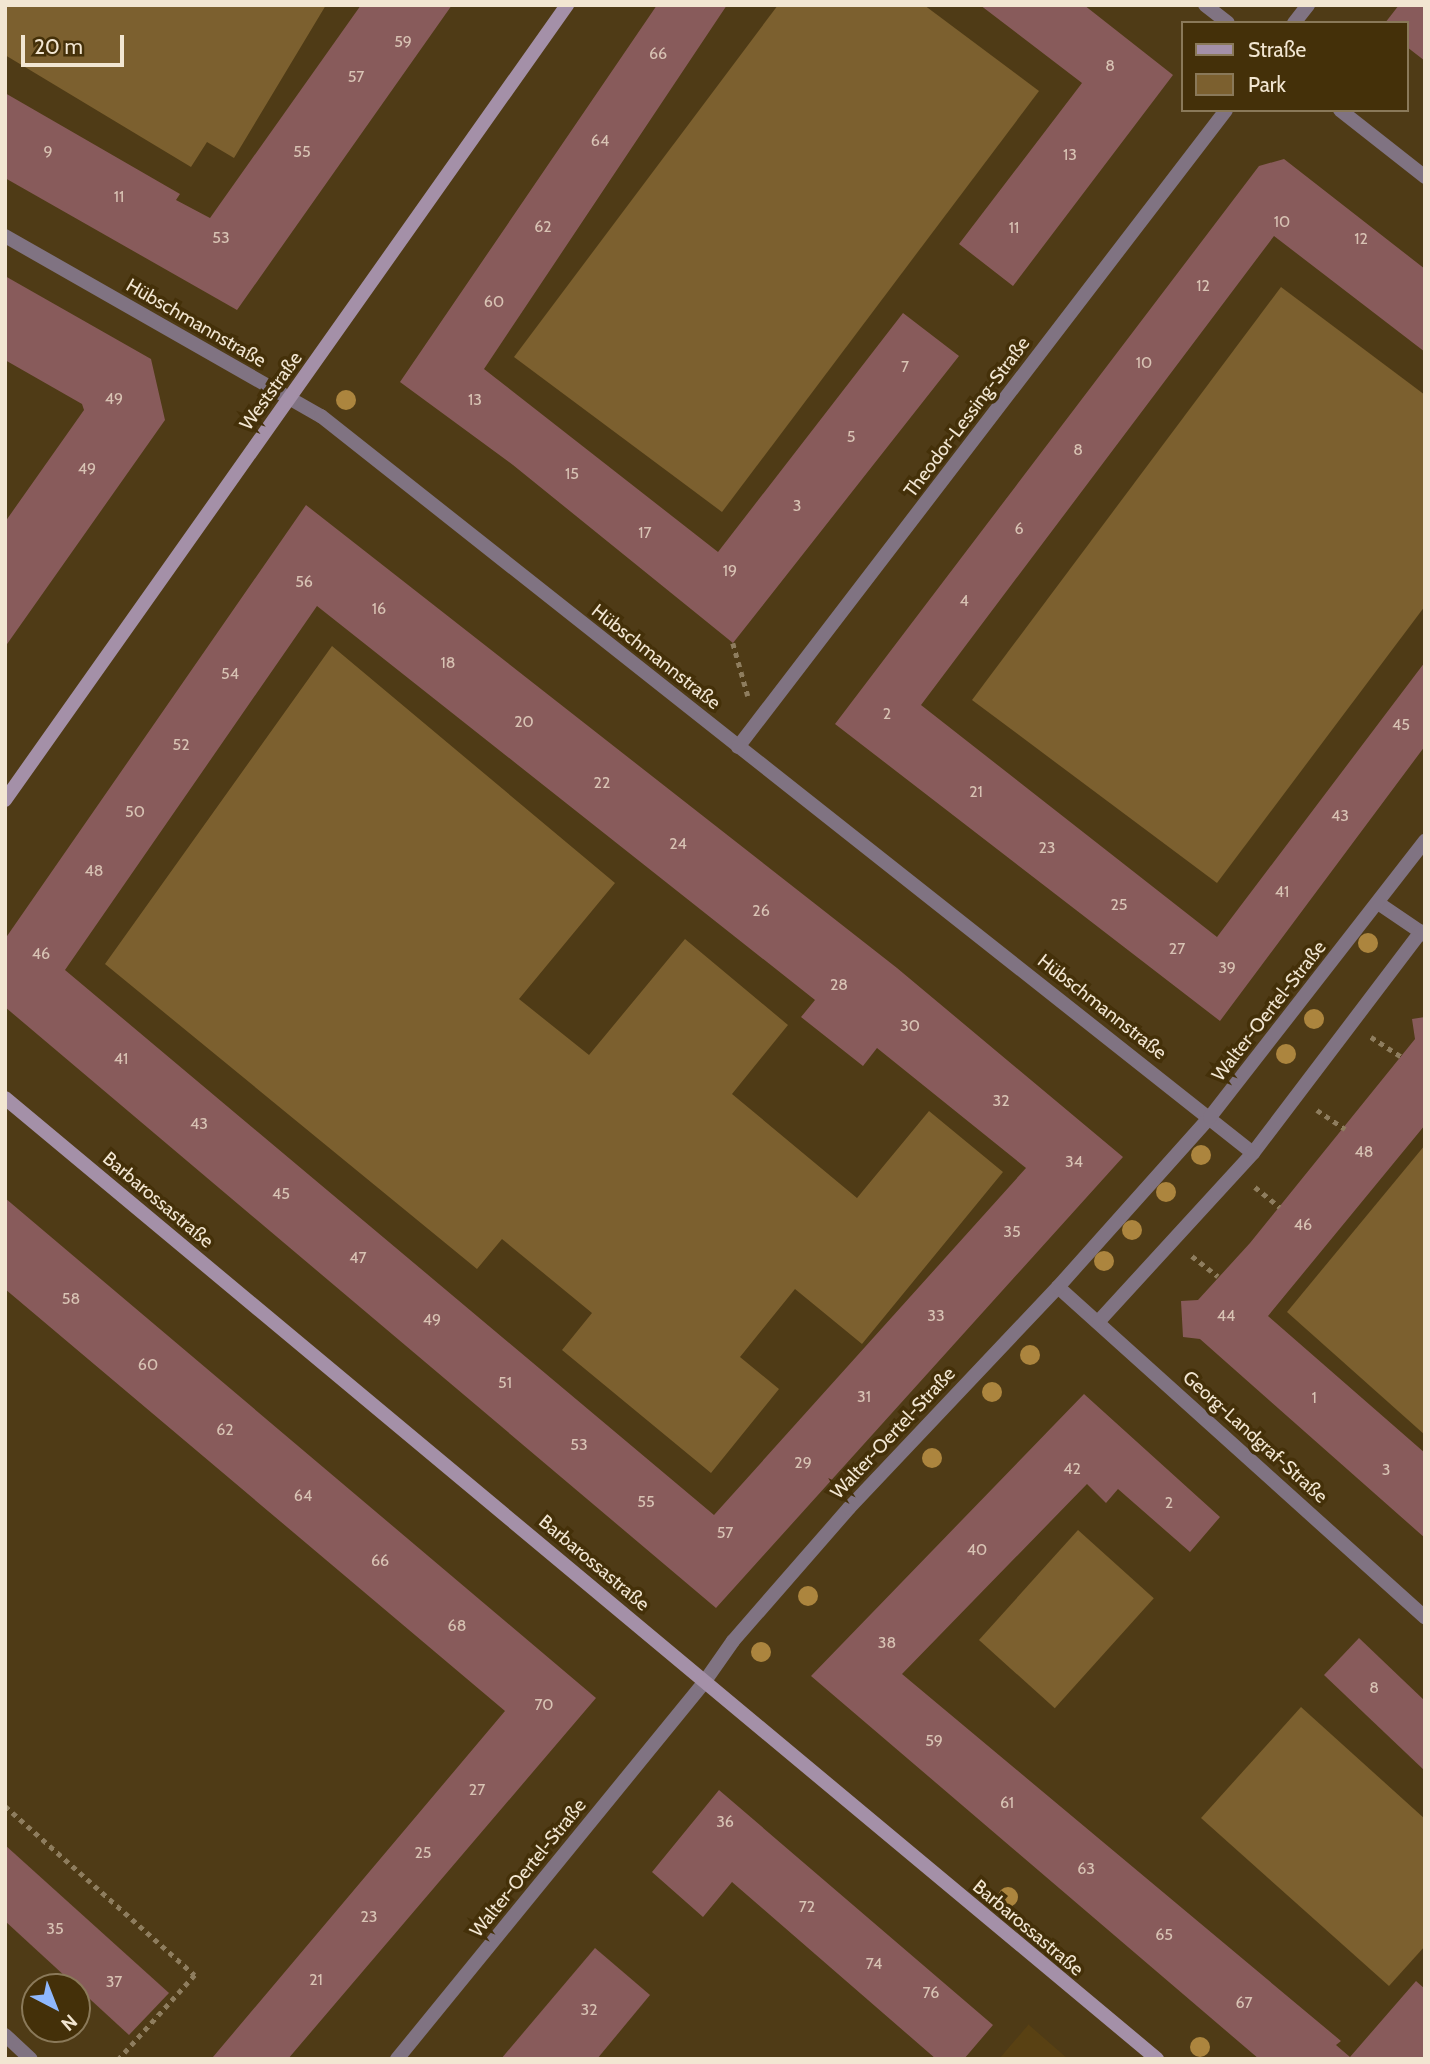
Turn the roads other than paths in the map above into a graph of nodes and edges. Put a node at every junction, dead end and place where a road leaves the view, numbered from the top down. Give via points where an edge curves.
1 (567, 5) edge
2 (1205, 5) edge
3 (1308, 5) edge
4 (1225, 21) edge
5 (1296, 21) edge
6 (1224, 112) edge
7 (1343, 112) edge
8 (1425, 177) edge
9 (5, 236) edge
10 (290, 396) junction
11 (738, 747) junction
12 (5, 800) edge
13 (1425, 841) edge
14 (1378, 902) junction
15 (1423, 933) edge
16 (5, 1098) edge
17 (1210, 1117) junction
18 (1253, 1153) junction
19 (1058, 1287) junction
20 (1099, 1321) junction
21 (1425, 1617) edge
22 (705, 1681) junction
23 (5, 2035) edge
24 (31, 2059) edge
25 (397, 2059) edge
26 (1157, 2059) edge

1 - 10 street, Weststraße
2 - 4 street
3 - 5 street
6 - 11 street, Theodor-Lessing-Straße
7 - 8 street
9 - 10 street, Hübschmannstraße
10 - 11 street, Hübschmannstraße
10 - 12 street, Weststraße
11 - 17 street, Hübschmannstraße
13 - 14 street, Walter-Oertel-Straße
14 - 15 street
14 - 17 street, Walter-Oertel-Straße
15 - 18 street
16 - 22 street, Barbarossastraße
17 - 18 street, Hübschmannstraße
17 - 19 street, Walter-Oertel-Straße
18 - 20 street
19 - 20 street, Georg-Landgraf-Straße
19 - 22 street, Walter-Oertel-Straße via 849,1507 733,1641
20 - 21 street, Georg-Landgraf-Straße
22 - 25 street, Walter-Oertel-Straße
22 - 26 street, Barbarossastraße
23 - 24 street

